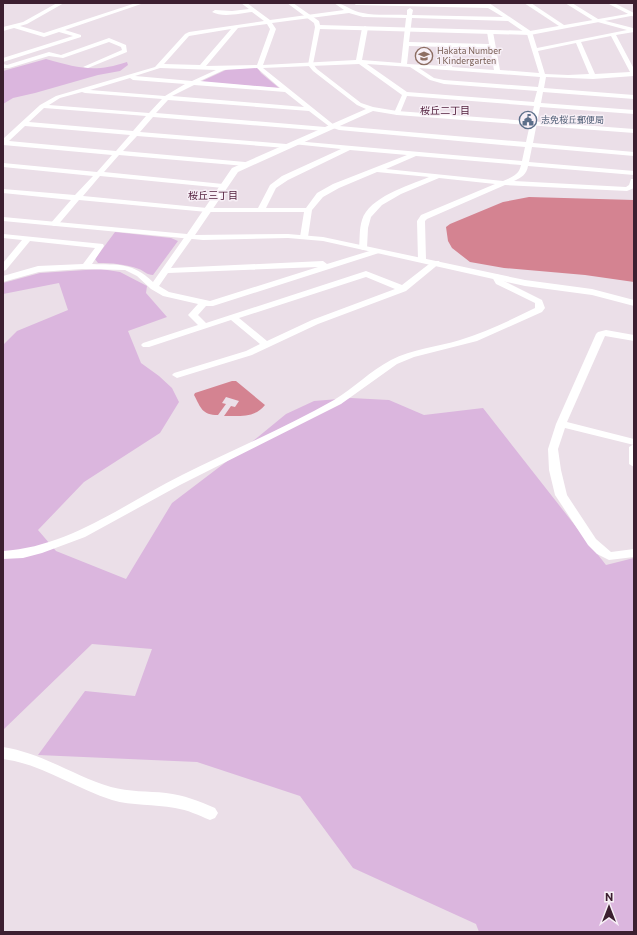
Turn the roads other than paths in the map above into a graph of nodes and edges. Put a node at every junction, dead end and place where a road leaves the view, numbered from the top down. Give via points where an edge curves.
1 (61, 3) edge
2 (141, 3) edge
3 (244, 3) edge
4 (290, 3) edge
5 (336, 3) edge
6 (356, 3) edge
7 (527, 3) edge
8 (568, 3) edge
9 (610, 3) edge
10 (410, 4) edge
11 (488, 5) edge
12 (253, 10) junction
13 (349, 11) junction
14 (215, 12) dead end
15 (632, 15) edge
16 (310, 16) junction
17 (409, 17) junction
18 (508, 19) junction
19 (596, 20) junction
20 (269, 22) junction
21 (16, 26) junction
22 (237, 26) junction
23 (318, 27) junction
24 (564, 27) junction
25 (364, 28) junction
26 (3, 29) edge
27 (59, 30) junction
28 (408, 30) junction
29 (634, 30) edge
30 (490, 32) junction
31 (530, 33) junction
32 (612, 34) junction
33 (578, 41) junction
34 (406, 44) junction
35 (450, 45) junction
36 (493, 46) junction
37 (535, 50) junction
38 (3, 60) edge
39 (359, 62) junction
40 (310, 64) junction
41 (404, 65) junction
42 (3, 66) edge
43 (160, 66) junction
44 (259, 66) junction
45 (412, 66) junction
46 (86, 67) dead end
47 (201, 68) junction
48 (225, 68) junction
49 (449, 68) junction
50 (497, 72) junction
51 (634, 74) edge
52 (543, 76) junction
53 (127, 77) junction
54 (593, 77) junction
55 (194, 83) junction
56 (285, 90) junction
57 (540, 90) junction
58 (78, 91) junction
59 (405, 94) junction
60 (634, 97) edge
61 (167, 98) junction
62 (537, 105) junction
63 (42, 106) junction
64 (308, 109) junction
65 (372, 109) junction
66 (634, 112) edge
67 (397, 113) junction
68 (151, 115) junction
69 (533, 123) junction
70 (24, 124) junction
71 (329, 128) junction
72 (634, 131) edge
73 (134, 134) junction
74 (3, 143) edge
75 (294, 143) junction
76 (528, 144) junction
77 (286, 146) junction
78 (349, 148) junction
79 (117, 153) junction
80 (415, 154) junction
81 (634, 154) edge
82 (524, 163) junction
83 (245, 164) junction
84 (3, 165) edge
85 (378, 170) junction
86 (634, 172) edge
87 (98, 174) junction
88 (439, 176) junction
89 (634, 180) edge
90 (506, 183) junction
91 (222, 186) junction
92 (3, 191) edge
93 (77, 198) junction
94 (207, 210) junction
95 (308, 210) junction
96 (262, 211) junction
97 (3, 219) edge
98 (54, 224) junction
99 (3, 236) edge
100 (189, 237) junction
101 (304, 237) junction
102 (28, 238) junction
103 (363, 248) junction
104 (376, 251) junction
105 (422, 260) junction
106 (436, 263) junction
107 (336, 264) junction
108 (86, 266) junction
109 (3, 268) edge
110 (165, 271) junction
111 (496, 277) junction
112 (3, 279) edge
113 (154, 287) junction
114 (403, 289) junction
115 (204, 303) junction
116 (634, 303) edge
117 (233, 317) junction
118 (205, 327) junction
119 (634, 338) edge
120 (146, 345) dead end
121 (266, 345) junction
122 (177, 375) dead end
123 (561, 424) junction
124 (634, 442) edge
125 (634, 447) edge
126 (634, 464) edge
127 (634, 553) edge
128 (3, 555) edge
129 (3, 753) edge
130 (210, 812) dead end

1 - 21 street
2 - 27 street
3 - 12 street
4 - 16 street
5 - 13 street
6 - 10 street
7 - 24 street
8 - 19 street
9 - 15 street
10 - 11 street
10 - 17 street
11 - 18 street
12 - 14 street
12 - 20 street
13 - 16 street
13 - 17 street via 363,15
15 - 19 street
16 - 20 street
16 - 23 street via 317,22
17 - 18 street
17 - 28 street
18 - 31 street
19 - 24 street
19 - 29 street
20 - 22 street
20 - 44 street via 273,29
21 - 26 street
21 - 27 street via 44,35
22 - 43 street via 187,35
22 - 47 street
23 - 25 street
23 - 40 street
24 - 31 street
25 - 28 street
25 - 39 street
27 - 38 street via 79,36
28 - 30 street
28 - 34 street
29 - 32 street
30 - 31 street
30 - 36 street
31 - 37 street
32 - 33 street
32 - 51 street
33 - 37 street
33 - 54 street
34 - 35 street
34 - 41 street
35 - 36 street
35 - 49 street
36 - 50 street
37 - 52 street
39 - 40 street
39 - 41 street
39 - 59 street
40 - 44 street
40 - 65 street via 359,104
41 - 45 street
42 - 46 street via 8,67 49,54 61,57 109,40 124,46 125,51
43 - 47 street
43 - 53 street
44 - 48 street
44 - 56 street
45 - 49 street
45 - 57 street via 432,79 444,82
47 - 48 street
48 - 55 street
49 - 50 street
50 - 52 street
51 - 54 street
52 - 54 street
52 - 57 street
53 - 55 street
53 - 58 street
55 - 56 street
55 - 61 street via 175,91
56 - 64 street
57 - 60 street
57 - 62 street
58 - 61 street
58 - 63 street via 58,97
59 - 62 street
59 - 67 street
61 - 64 street
61 - 68 street
62 - 66 street
62 - 69 street
63 - 68 street
63 - 70 street
64 - 71 street
65 - 67 street
65 - 71 street
67 - 69 street
68 - 71 street
68 - 73 street
69 - 72 street
69 - 76 street
70 - 73 street
70 - 74 street
71 - 75 street
71 - 76 street
73 - 77 street
73 - 79 street
74 - 79 street
75 - 77 street
75 - 78 street
76 - 81 street
76 - 82 street
77 - 83 street
78 - 80 street
78 - 96 street via 285,178 274,187
79 - 83 street
79 - 87 street
80 - 82 street
80 - 85 street
82 - 86 street
82 - 90 street via 524,170 518,177
83 - 91 street via 232,172
84 - 87 street
85 - 88 street
85 - 95 street via 320,195
87 - 91 street
87 - 93 street
88 - 90 street
88 - 103 street via 380,202 371,209 366,218
89 - 90 street via 633,186 627,189
90 - 105 street via 424,217 421,221
91 - 94 street
92 - 93 street
93 - 94 street
93 - 98 street
94 - 96 street
94 - 100 street
95 - 96 street
95 - 101 street
97 - 98 street
98 - 100 street
99 - 102 street
100 - 101 street
100 - 110 street
101 - 103 street
102 - 108 street via 100,246
102 - 109 street
103 - 104 street
104 - 105 street
104 - 107 street
105 - 106 street
106 - 111 street
106 - 114 street
107 - 110 street
107 - 115 street via 210,304
108 - 112 street via 38,269
108 - 113 street via 127,268 140,274
110 - 113 street
111 - 116 street via 592,292
111 - 128 street via 499,282 539,302 539,310 508,326 394,362 339,401 286,430 154,494 84,534 14,556
113 - 115 street via 166,294
114 - 117 street via 366,274
114 - 121 street via 315,322
115 - 118 street via 193,315
117 - 118 street
117 - 121 street
118 - 120 street
119 - 123 street via 601,334
121 - 122 street via 249,353
123 - 124 street
123 - 127 street via 553,449 561,495 592,542 601,551 609,556
125 - 126 street
129 - 130 street via 13,753 74,780 114,794 184,803

